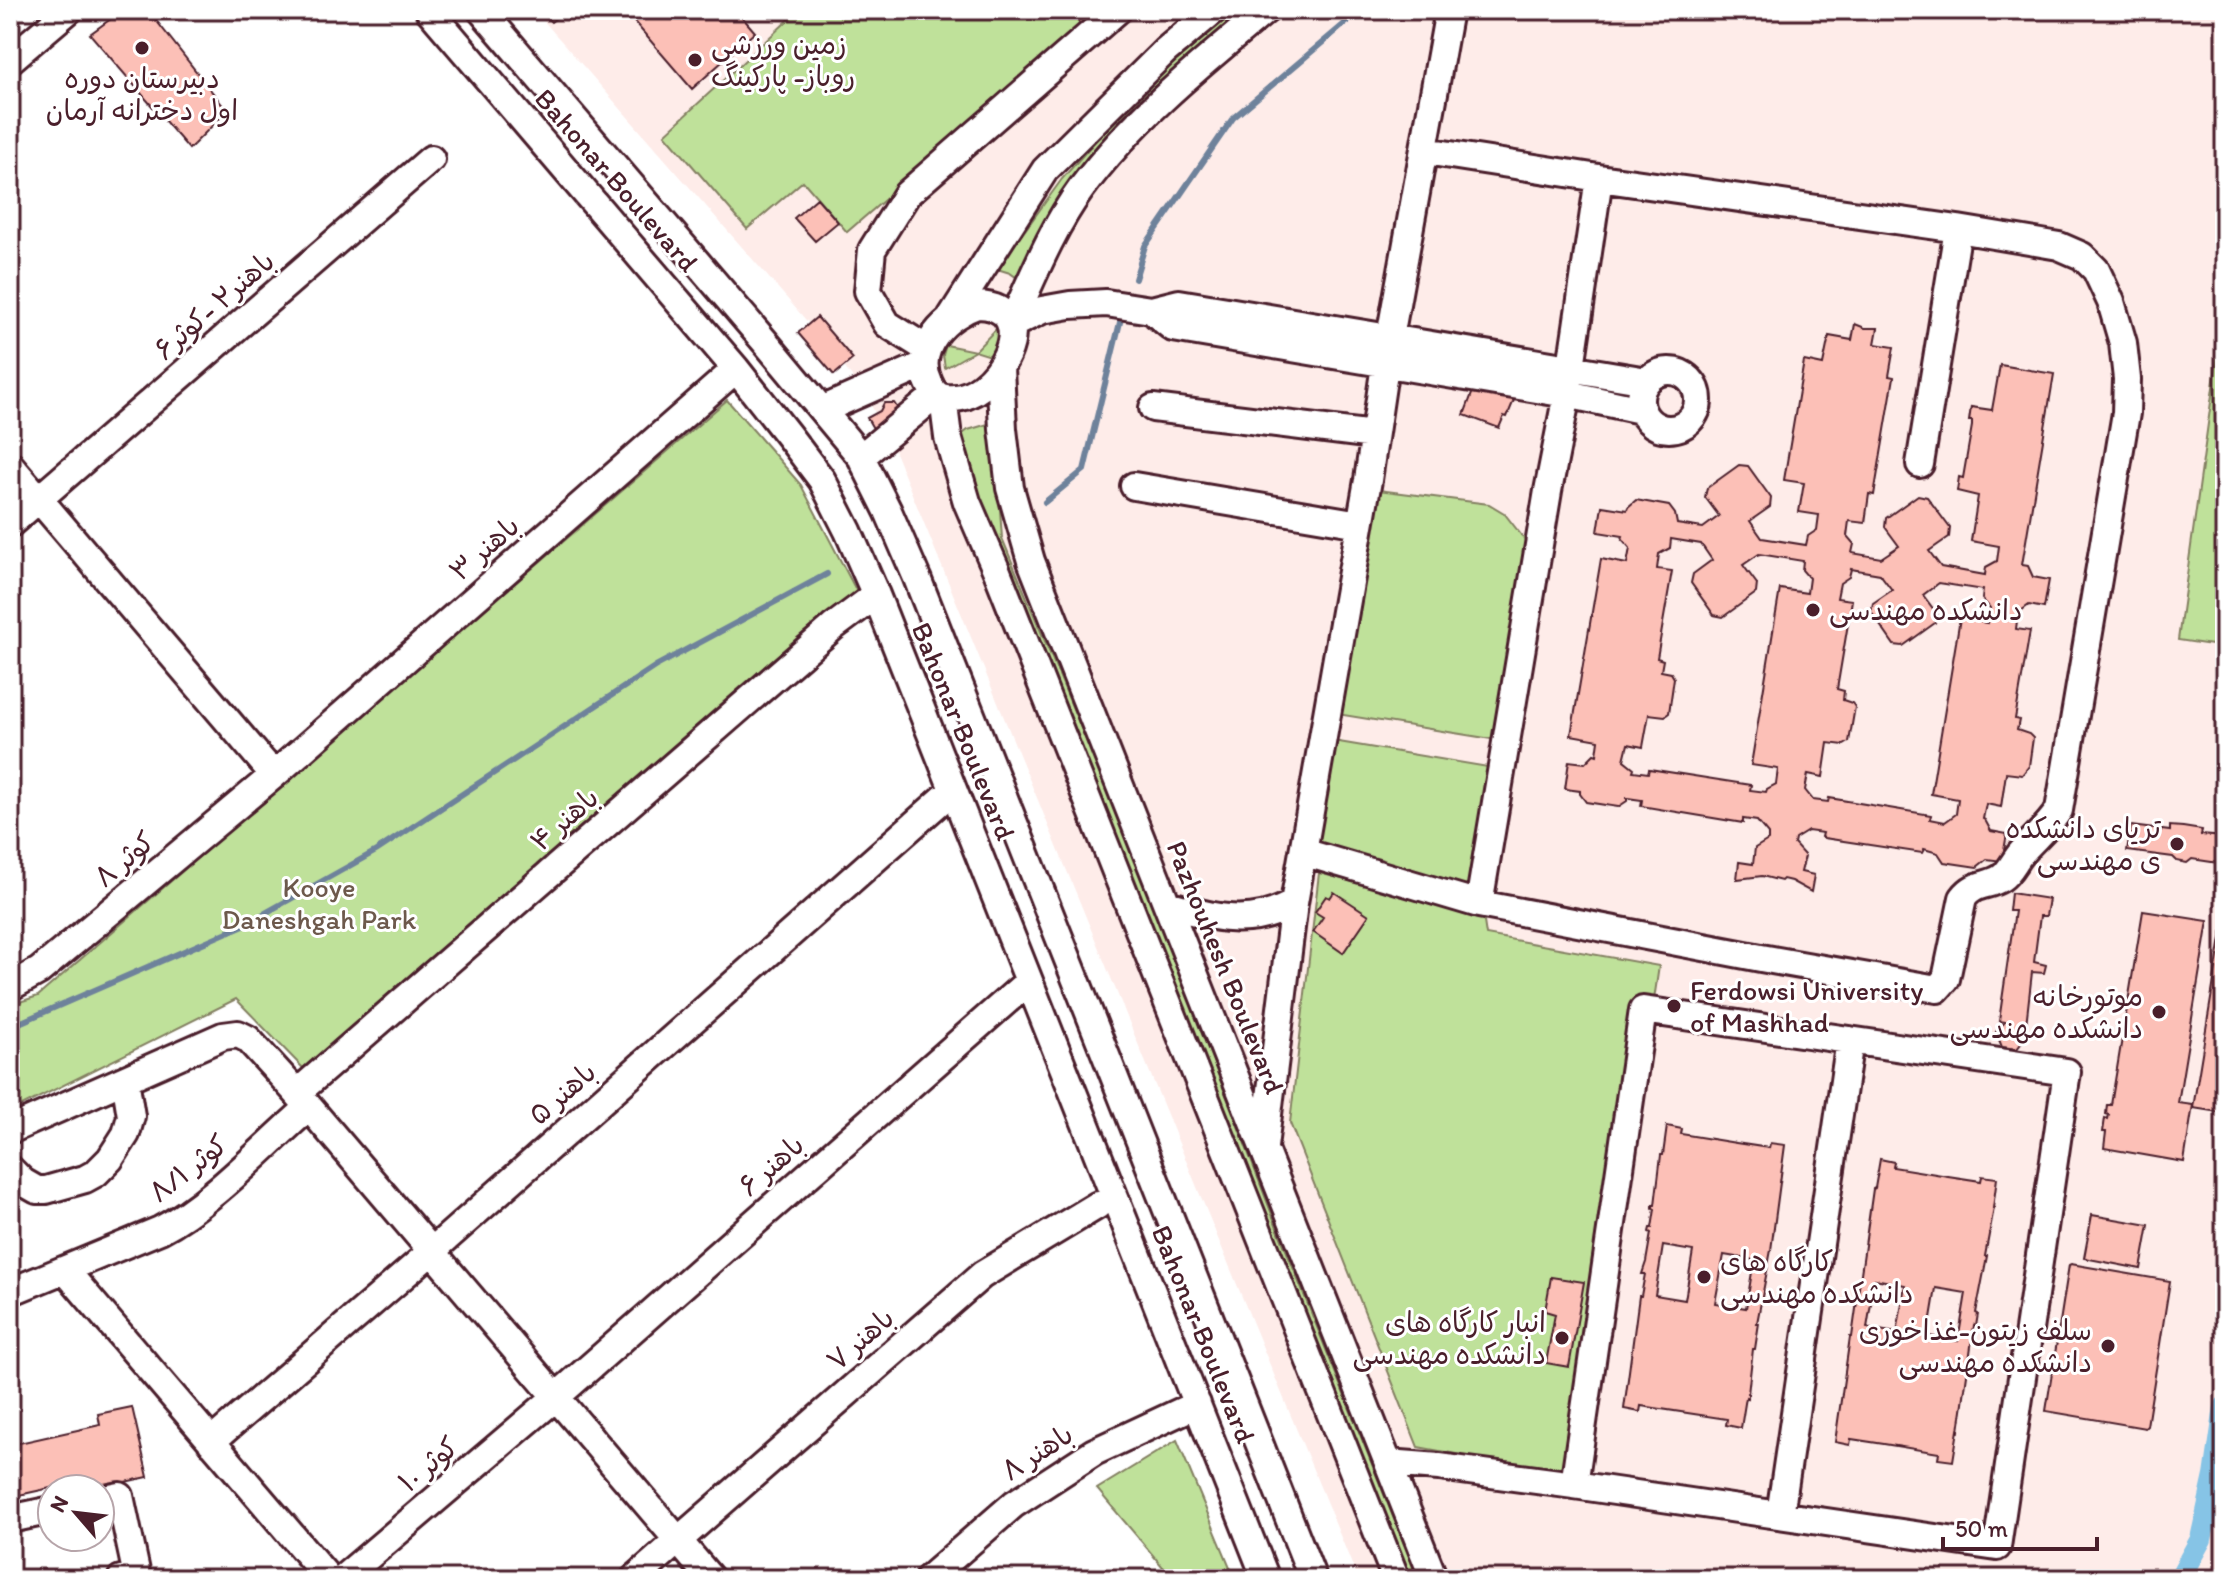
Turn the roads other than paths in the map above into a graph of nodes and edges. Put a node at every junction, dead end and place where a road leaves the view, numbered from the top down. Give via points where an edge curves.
1 (69, 10) edge
2 (429, 10) edge
3 (481, 10) edge
4 (1118, 10) edge
5 (1214, 10) edge
6 (1266, 10) edge
7 (1449, 10) edge
8 (10, 60) edge
9 (1425, 151) junction
10 (431, 159) dead end
11 (1599, 178) junction
12 (1958, 229) junction
13 (951, 317) junction
14 (1011, 325) junction
15 (1388, 352) junction
16 (926, 357) junction
17 (1000, 368) junction
18 (736, 369) junction
19 (1568, 381) junction
20 (1647, 381) junction
21 (940, 397) junction
22 (1153, 408) dead end
23 (822, 410) junction
24 (1641, 410) junction
25 (1374, 435) junction
26 (861, 457) junction
27 (1920, 464) dead end
28 (10, 465) edge
29 (1134, 486) dead end
30 (40, 500) junction
31 (10, 524) edge
32 (1360, 524) junction
33 (876, 595) junction
34 (274, 775) junction
35 (953, 790) junction
36 (1303, 852) junction
37 (1294, 903) junction
38 (1167, 904) junction
39 (1479, 904) junction
40 (1029, 981) junction
41 (10, 987) edge
42 (1850, 1040) junction
43 (1106, 1053) junction
44 (1064, 1069) junction
45 (125, 1079) junction
46 (302, 1101) junction
47 (10, 1130) edge
48 (1264, 1150) junction
49 (10, 1169) edge
50 (1098, 1205) dead end
51 (432, 1251) junction
52 (65, 1270) junction
53 (10, 1292) edge
54 (556, 1397) junction
55 (1197, 1404) junction
56 (211, 1442) junction
57 (1388, 1463) junction
58 (1574, 1485) junction
59 (116, 1497) edge
60 (36, 1513) edge
61 (1780, 1515) junction
62 (10, 1519) edge
63 (678, 1541) junction
64 (1260, 1576) edge
65 (121, 1579) edge
66 (329, 1579) edge
67 (342, 1579) edge
68 (634, 1579) edge
69 (711, 1579) edge
70 (928, 1579) edge
71 (1313, 1579) edge
72 (1396, 1579) edge
73 (1434, 1579) edge

1 - 8 street
2 - 18 street, Bahonar Boulevard
3 - 23 street, Bahonar Boulevard
4 - 16 street via 907,194 872,250 868,291 887,324
5 - 13 street via 1045,170
6 - 14 street via 1173,87 1081,189 1050,239
7 - 9 street
9 - 11 street
9 - 15 street
10 - 30 street, باهنر۲ -کوثر۶
11 - 12 street
11 - 19 street
12 - 27 street
12 - 39 street via 2059,246 2082,256 2096,270 2111,302 2127,379 2126,413 2059,810 2007,874 1969,890 1963,898 1942,985 1937,989 1805,966
13 - 14 street via 990,305 1007,315
13 - 16 street
14 - 15 street via 1042,310 1070,305 1106,303 1151,310 1179,303
14 - 17 street via 1008,353
15 - 19 street
15 - 25 street
16 - 21 street via 928,382
16 - 23 street
17 - 21 street via 973,393 957,399
17 - 38 street, Pazhouhesh Boulevard via 1010,488 1031,561
18 - 33 street, Bahonar Boulevard via 822,480
18 - 34 street, باهنر ۳
19 - 20 street
19 - 24 street
19 - 39 street
20 - 24 street
20 - 24 street via 1664,372 1684,375 1696,391 1696,411 1683,426 1663,429
21 - 26 street
21 - 72 street via 967,502
22 - 25 street
23 - 26 street, Bahonar Boulevard
25 - 32 street
26 - 43 street, Bahonar Boulevard via 917,578
28 - 30 street
29 - 32 street
30 - 31 street, باهنر۲ -کوثر۶
30 - 34 street
32 - 36 street
33 - 35 street, Bahonar Boulevard
33 - 46 street, باهنر ۴ via 833,627
34 - 41 street, کوثر ۸ via 39,971
35 - 40 street, Bahonar Boulevard
35 - 51 street, باهنر ۵
36 - 37 street
36 - 39 street
37 - 38 street via 1252,919 1212,917
37 - 48 street
38 - 48 street, Pazhouhesh Boulevard
40 - 44 street, Bahonar Boulevard
40 - 54 street, باهنر ۶
42 - 58 street via 1643,1010
42 - 61 street
42 - 61 street via 2067,1072 2015,1426 1997,1547
43 - 44 street
43 - 71 street, Bahonar Boulevard
44 - 55 street, Bahonar Boulevard
45 - 46 street via 238,1034
45 - 47 street
45 - 49 street via 131,1116 126,1134 96,1173 37,1190
46 - 51 street
46 - 52 street, کوثر ۸/۱ via 211,1195 177,1221
48 - 57 street, Pazhouhesh Boulevard
50 - 63 street, باهنر ۷ via 982,1275
51 - 54 street
51 - 56 street, باهنر ۵
52 - 53 street, کوثر ۸/۱
52 - 56 street
54 - 63 street
54 - 67 street, کوثر ۱۰
55 - 64 street, Bahonar Boulevard
55 - 70 street, باهنر ۸ via 1094,1452 1027,1495
56 - 66 street
57 - 58 street
57 - 73 street, Pazhouhesh Boulevard
58 - 61 street
59 - 65 street via 120,1496 137,1576
60 - 62 street
63 - 68 street, باهنر ۷
63 - 69 street

